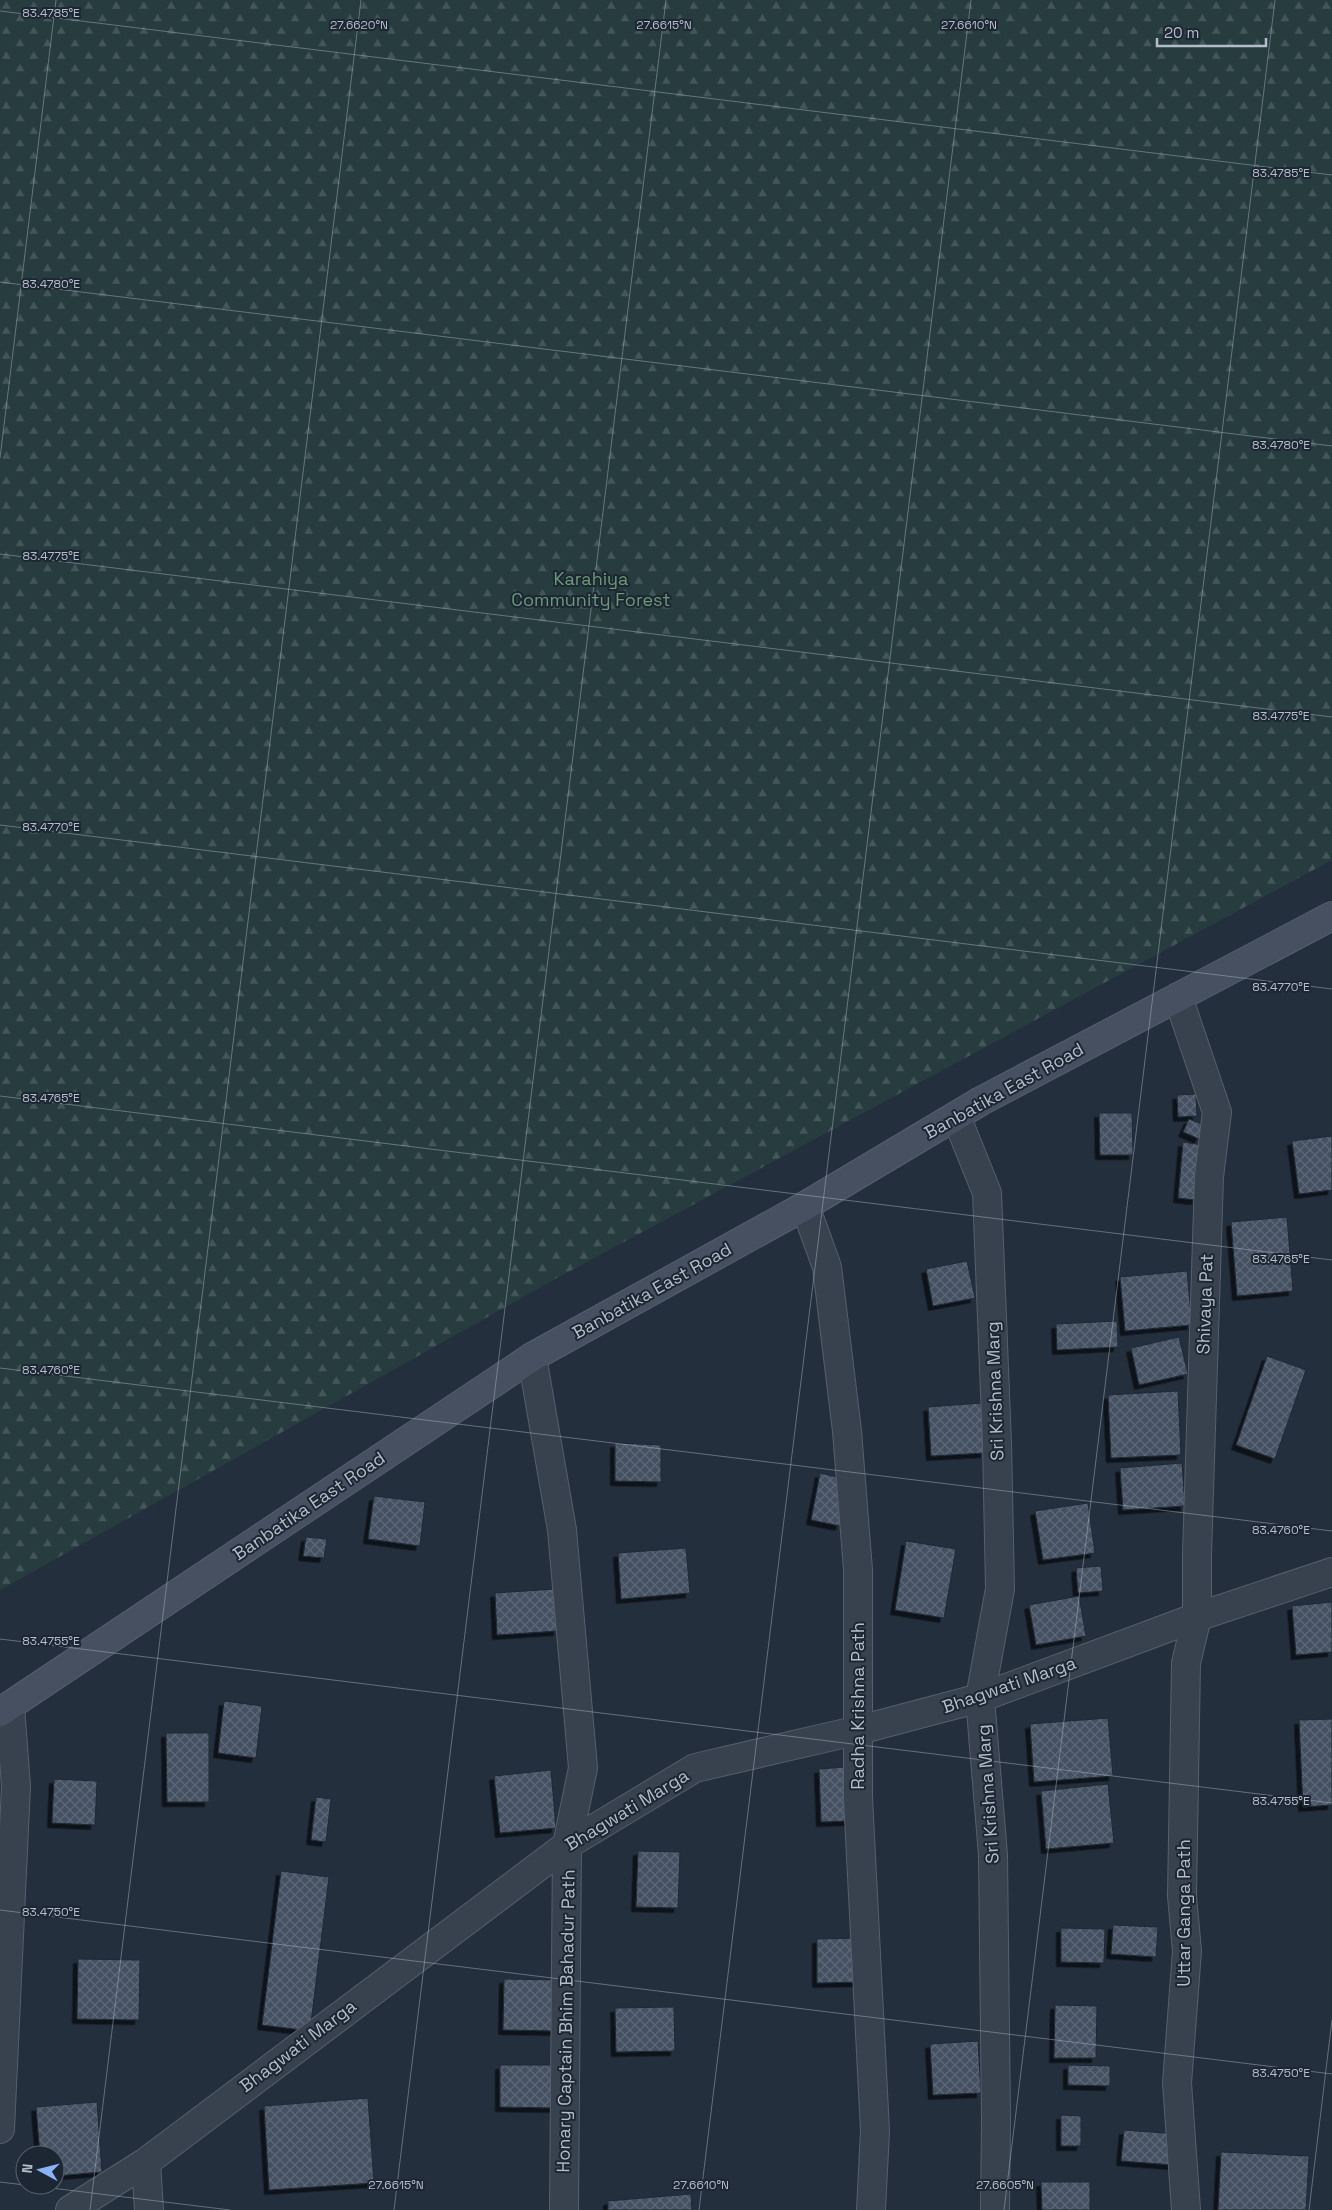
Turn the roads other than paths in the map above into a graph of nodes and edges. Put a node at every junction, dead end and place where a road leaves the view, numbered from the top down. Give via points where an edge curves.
1 (1331, 919) edge
2 (1178, 997) junction
3 (956, 1116) junction
4 (805, 1206) junction
5 (532, 1357) junction
6 (1332, 1572) edge
7 (1197, 1617) junction
8 (980, 1698) junction
9 (5, 1710) edge
10 (859, 1730) junction
11 (567, 1845) junction
12 (0, 2129) edge
13 (146, 2162) junction
14 (70, 2210) edge
15 (149, 2210) edge
16 (564, 2210) edge
17 (871, 2210) edge
18 (995, 2210) edge
19 (1186, 2210) edge

1 - 2 street, Banbatika East Road
2 - 3 street, Banbatika East Road
2 - 7 street, Shivaya Pat via 1217,1112 1209,1177
3 - 4 street, Banbatika East Road
3 - 8 street, Sri Krishna Marg via 987,1193 1000,1589
4 - 5 street, Banbatika East Road
4 - 10 street, Radha Krishna Path via 826,1267 846,1432 858,1570
5 - 9 street, Banbatika East Road
5 - 11 street, Honary Captain Bhim Bahadur Path via 562,1530 583,1768
6 - 7 street, Bhagwati Marga
7 - 8 street, Bhagwati Marga
7 - 19 street, Uttar Ganga Path via 1186,1663 1182,1896 1187,1951 1177,2083
8 - 10 street, Bhagwati Marga
8 - 18 street, Sri Krishna Marg via 993,1855
9 - 12 street via 16,1786
10 - 11 street, Bhagwati Marga via 695,1768
10 - 17 street, Radha Krishna Path via 858,1796 875,2131
11 - 13 street, Bhagwati Marga
11 - 16 street, Honary Captain Bhim Bahadur Path
13 - 14 street, Bhagwati Marga
13 - 15 street

